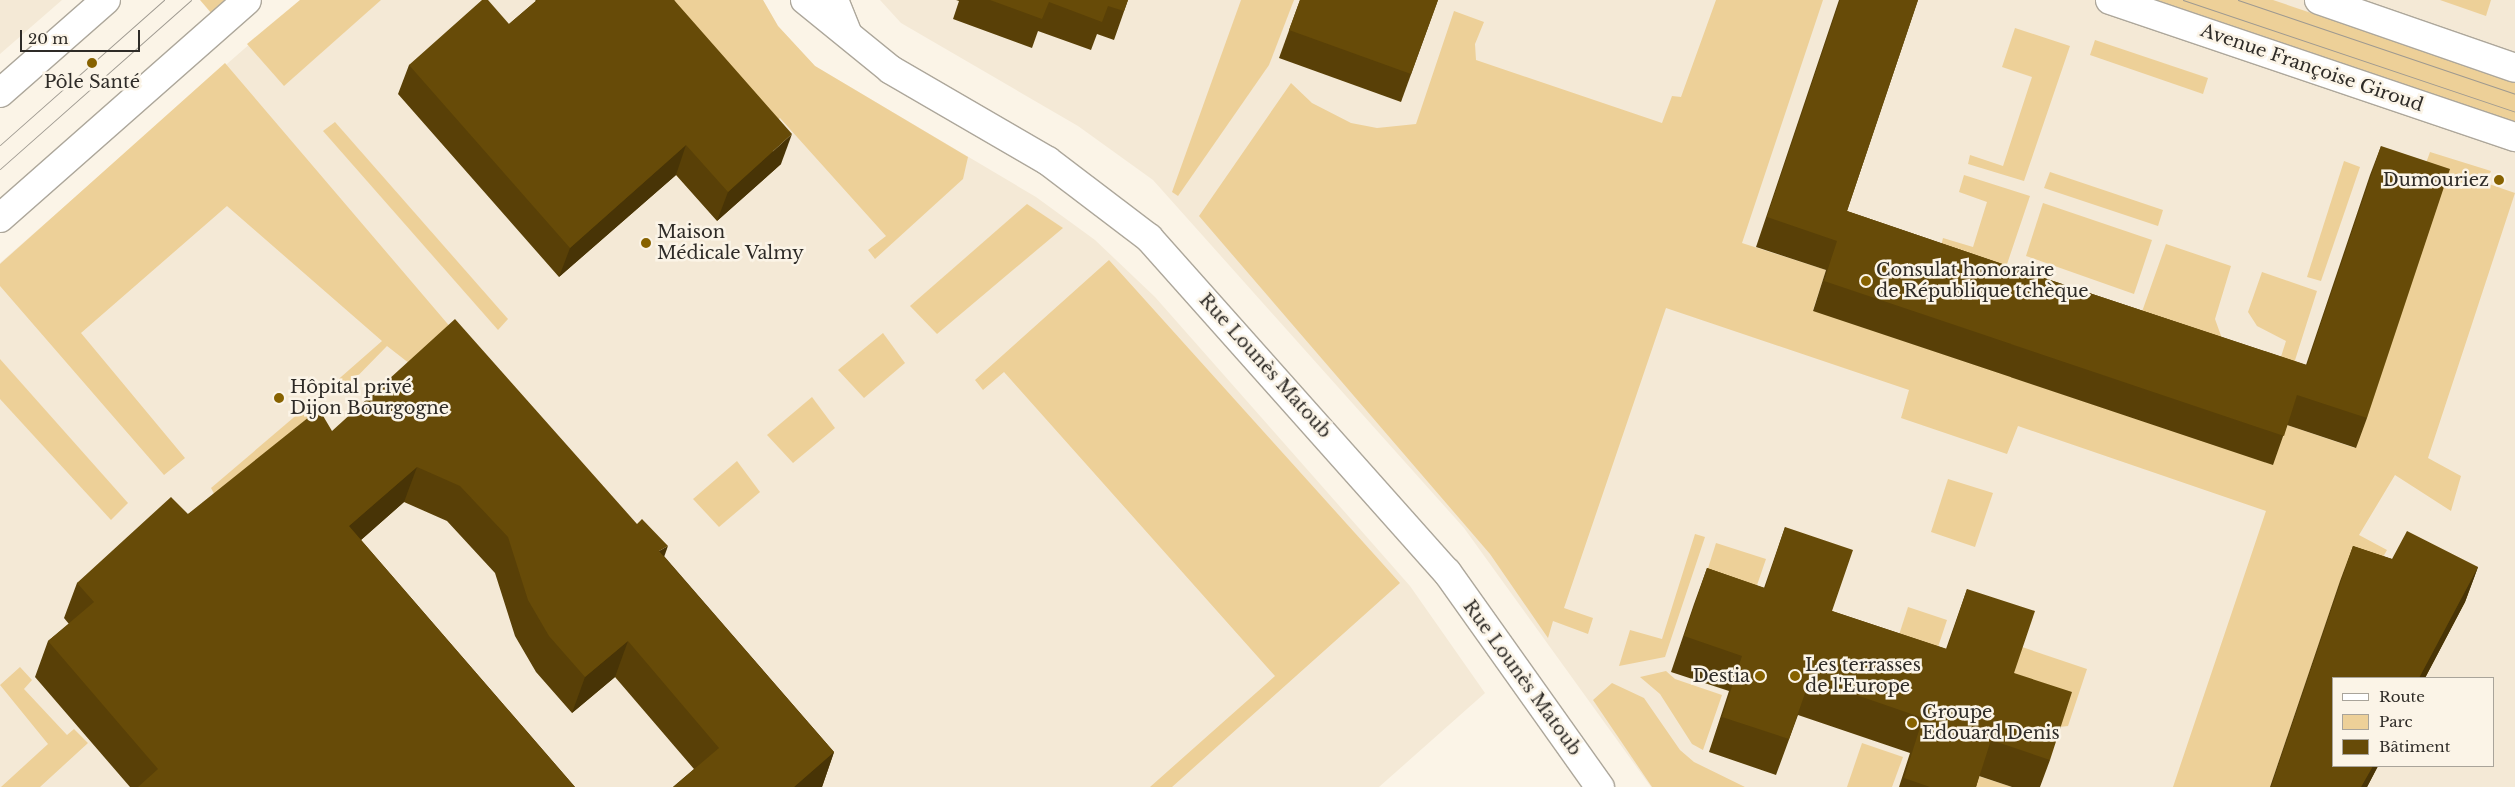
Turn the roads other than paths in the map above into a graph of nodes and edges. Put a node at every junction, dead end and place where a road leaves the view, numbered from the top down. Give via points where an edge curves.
1 (106, 0) edge
2 (247, 0) edge
3 (805, 0) edge
4 (834, 0) edge
5 (2110, 0) edge
6 (2319, 0) edge
7 (847, 33) junction
8 (2515, 68) edge
9 (0, 93) edge
10 (2515, 136) edge
11 (0, 218) edge
12 (1600, 787) edge

1 - 9 street
2 - 11 street
3 - 7 street, Rue Lounès Matoub via 826,21
4 - 7 street, Rue Lounès Matoub
5 - 10 street, Avenue Françoise Giroud
6 - 8 street
7 - 12 street, Rue Lounès Matoub via 891,70 1083,184 1148,238 1447,572

